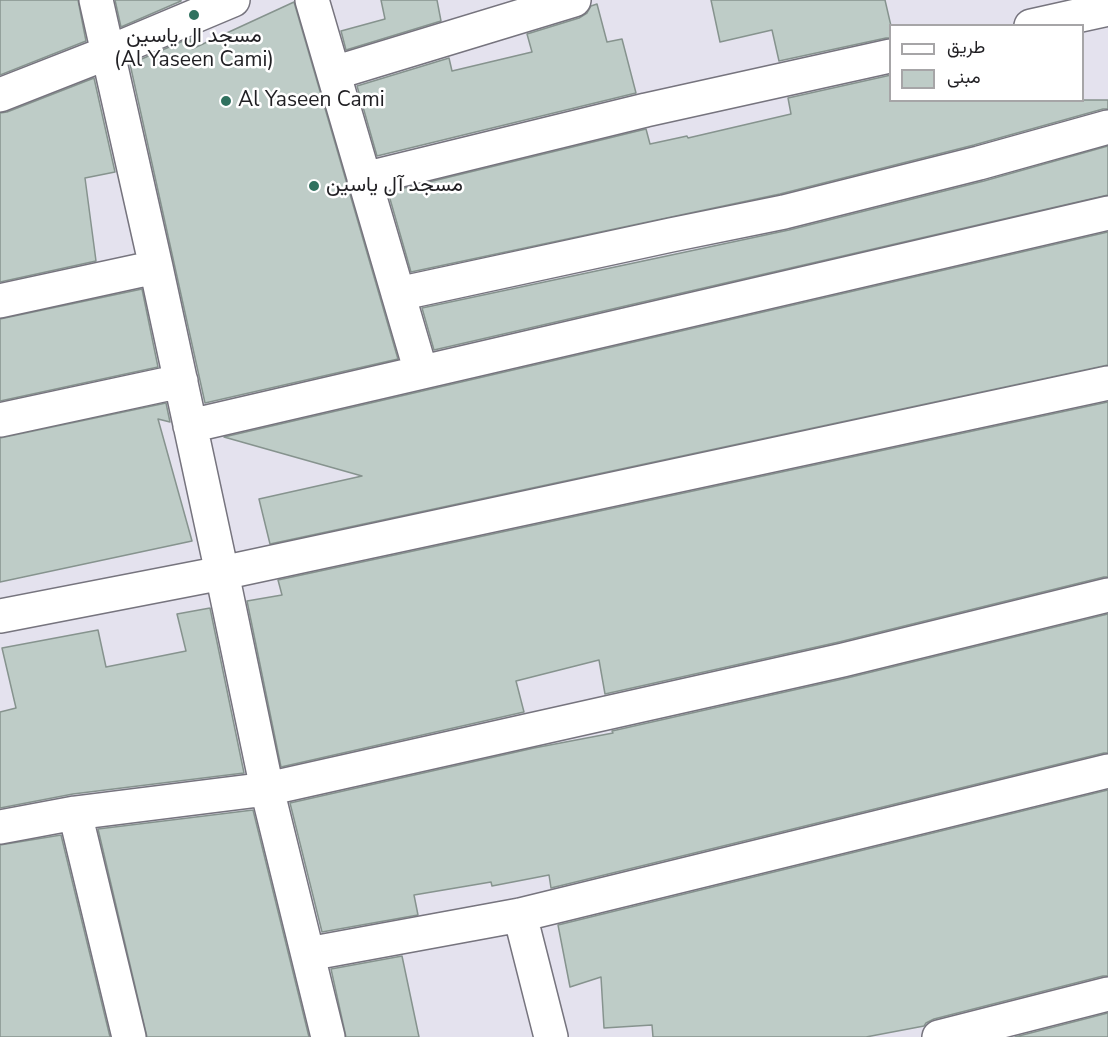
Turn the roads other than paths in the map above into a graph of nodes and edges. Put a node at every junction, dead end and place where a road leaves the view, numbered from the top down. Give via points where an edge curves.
1 (96, 0) edge
2 (233, 0) edge
3 (312, 0) edge
4 (574, 0) edge
5 (1108, 9) edge
6 (1040, 24) edge
7 (107, 53) junction
8 (889, 56) edge
9 (334, 73) junction
10 (0, 95) edge
11 (1108, 127) edge
12 (364, 179) junction
13 (1108, 213) edge
14 (156, 267) junction
15 (398, 294) junction
16 (0, 301) edge
17 (421, 372) junction
18 (181, 381) junction
19 (1108, 383) edge
20 (0, 420) edge
21 (190, 426) junction
22 (222, 573) junction
23 (1108, 595) edge
24 (0, 616) edge
25 (1108, 771) edge
26 (267, 789) junction
27 (75, 813) junction
28 (0, 827) edge
29 (520, 915) junction
30 (308, 954) junction
31 (1108, 994) edge
32 (129, 1037) edge
33 (328, 1037) edge
34 (551, 1037) edge
35 (939, 1037) edge

1 - 7 street
2 - 7 street
3 - 9 street
4 - 9 street
5 - 6 street
7 - 10 street
7 - 14 street
8 - 12 street via 646,110
9 - 12 street
11 - 15 street via 784,212
12 - 15 street
13 - 17 street
14 - 16 street
14 - 18 street
15 - 17 street
17 - 21 street
18 - 20 street
18 - 21 street
19 - 22 street
21 - 22 street
22 - 24 street
22 - 26 street
23 - 26 street via 843,660
25 - 29 street
26 - 27 street
26 - 30 street
27 - 28 street
27 - 32 street
29 - 30 street
29 - 34 street
30 - 33 street
31 - 35 street

